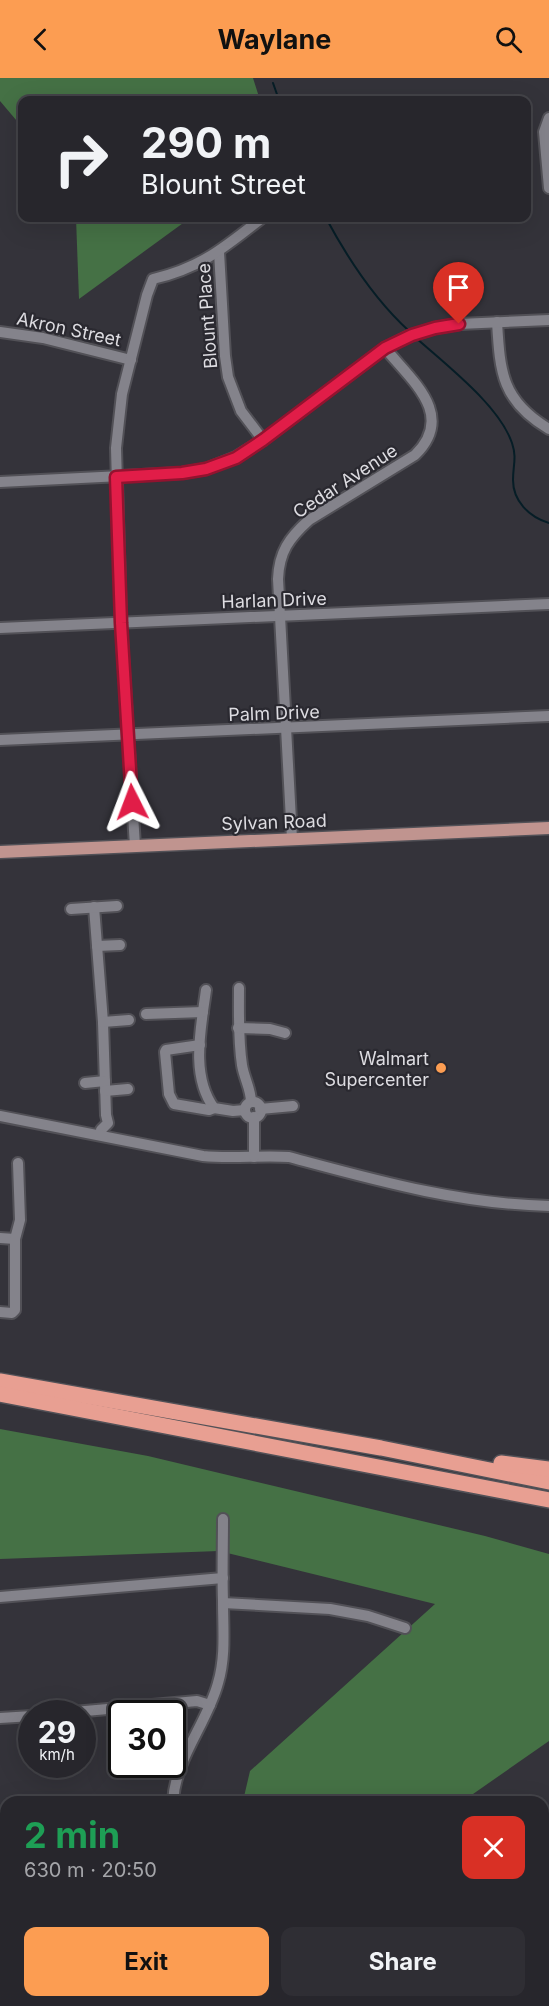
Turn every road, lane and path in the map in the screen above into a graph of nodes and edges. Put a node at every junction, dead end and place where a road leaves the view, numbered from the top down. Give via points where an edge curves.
1 (549, 118) edge
2 (549, 188) edge
3 (257, 222) edge
4 (219, 252) junction
5 (549, 320) edge
6 (497, 322) junction
7 (0, 332) edge
8 (385, 348) junction
9 (131, 360) junction
10 (549, 429) edge
11 (263, 440) junction
12 (116, 477) junction
13 (0, 482) edge
14 (549, 604) edge
15 (280, 616) junction
16 (121, 623) junction
17 (0, 628) edge
18 (549, 716) edge
19 (286, 729) junction
20 (128, 735) junction
21 (0, 740) edge
22 (549, 828) edge
23 (292, 839) junction
24 (135, 846) junction
25 (0, 852) edge
26 (117, 906) dead end
27 (94, 907) junction
28 (71, 909) dead end
29 (120, 945) dead end
30 (97, 946) junction
31 (239, 988) dead end
32 (206, 990) dead end
33 (203, 1012) junction
34 (146, 1014) dead end
35 (129, 1020) dead end
36 (103, 1022) junction
37 (238, 1028) junction
38 (285, 1033) dead end
39 (200, 1045) junction
40 (85, 1083) dead end
41 (105, 1086) junction
42 (128, 1089) dead end
43 (293, 1106) dead end
44 (214, 1108) junction
45 (253, 1109) junction
46 (0, 1116) edge
47 (100, 1133) junction
48 (254, 1157) junction
49 (18, 1163) dead end
50 (549, 1206) edge
51 (0, 1238) edge
52 (15, 1239) junction
53 (0, 1312) edge
54 (0, 1381) edge
55 (0, 1394) edge
56 (381, 1448) junction
57 (549, 1469) edge
58 (549, 1482) edge
59 (514, 1494) junction
60 (549, 1500) edge
61 (549, 1509) edge
62 (223, 1519) dead end
63 (223, 1578) junction
64 (0, 1597) edge
65 (223, 1604) junction
66 (405, 1628) dead end
67 (210, 1705) junction
68 (96, 1710) edge
69 (18, 1717) edge
70 (0, 1718) edge
71 (174, 1796) edge

1 - 2 street via 544,132
3 - 4 street
4 - 9 street via 188,269 153,279
4 - 11 street, Blount Place via 228,377 241,411
5 - 6 street
6 - 8 street via 435,328
6 - 10 street via 501,371 508,390 533,419
7 - 9 street, Akron Street via 43,338
8 - 11 street
8 - 15 street, Cedar Avenue via 428,400 430,436 415,455 294,533 279,567
9 - 12 street via 118,420
11 - 12 street via 236,458 206,469
12 - 13 street
12 - 16 street
14 - 15 street, Harlan Drive
15 - 16 street, Harlan Drive
15 - 19 street, Cedar Avenue
16 - 17 street, Harlan Drive
16 - 20 street
18 - 19 street, Palm Drive
19 - 20 street, Palm Drive
19 - 23 street, Cedar Avenue
20 - 21 street, Palm Drive
20 - 24 street
22 - 23 main road, Sylvan Road
23 - 24 main road, Sylvan Road
24 - 25 main road, Sylvan Road
26 - 27 street
27 - 28 street
27 - 30 street
29 - 30 street
30 - 36 street
31 - 37 street
32 - 33 street
33 - 34 street
33 - 39 street
35 - 36 street
36 - 41 street
37 - 38 street
37 - 45 street
39 - 44 street via 206,1097
39 - 44 street via 166,1050 169,1094 174,1104
40 - 41 street
41 - 42 street
41 - 47 street via 106,1115 100,1119
43 - 45 street
44 - 45 street
45 - 48 street
46 - 47 street
47 - 48 street via 203,1156
48 - 50 street via 289,1157 464,1199
49 - 52 street via 20,1220
51 - 52 street
52 - 53 street via 15,1310
54 - 56 highway
55 - 59 highway
56 - 57 highway
56 - 58 highway
59 - 60 highway
59 - 61 highway
62 - 63 street
63 - 64 street
63 - 65 street
65 - 66 street via 330,1609
65 - 67 street via 223,1659
67 - 68 street via 197,1701
67 - 71 street via 182,1762
69 - 70 street

